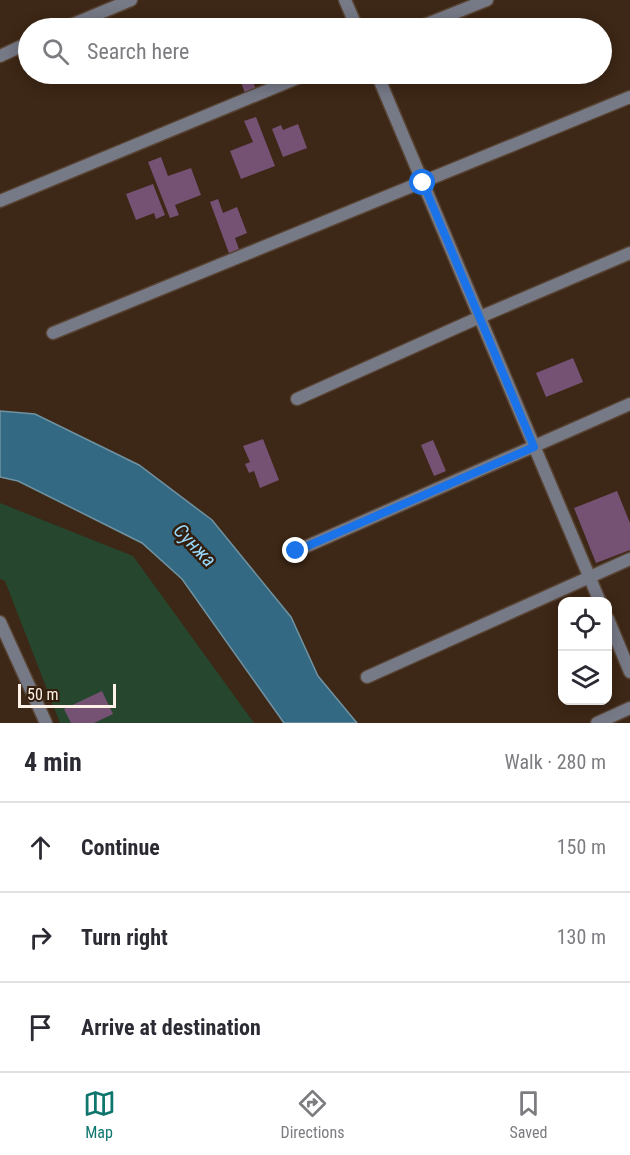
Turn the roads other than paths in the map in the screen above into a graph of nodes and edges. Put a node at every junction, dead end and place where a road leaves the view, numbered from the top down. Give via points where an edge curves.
1 (131, 0) edge
2 (345, 0) edge
3 (487, 0) edge
4 (88, 18) edge
5 (353, 18) edge
6 (442, 18) edge
7 (18, 48) edge
8 (0, 56) edge
9 (283, 84) edge
10 (380, 84) edge
11 (630, 97) edge
12 (423, 183) junction
13 (0, 201) edge
14 (630, 253) edge
15 (480, 317) junction
16 (53, 333) dead end
17 (297, 399) dead end
18 (630, 404) edge
19 (534, 447) junction
20 (296, 551) dead end
21 (630, 559) edge
22 (589, 576) junction
23 (598, 597) edge
24 (0, 622) edge
25 (612, 629) edge
26 (630, 672) edge
27 (367, 677) dead end
28 (630, 708) edge
29 (46, 723) edge
30 (597, 723) edge

1 - 4 street
2 - 5 street
3 - 6 street
7 - 8 street
9 - 13 street
10 - 12 street
11 - 12 street
12 - 15 street
12 - 16 street
14 - 15 street
15 - 17 street
15 - 19 street
18 - 19 street
19 - 20 street
19 - 22 street
21 - 22 street
22 - 23 street
22 - 27 street
24 - 29 street
25 - 26 street
28 - 30 street

